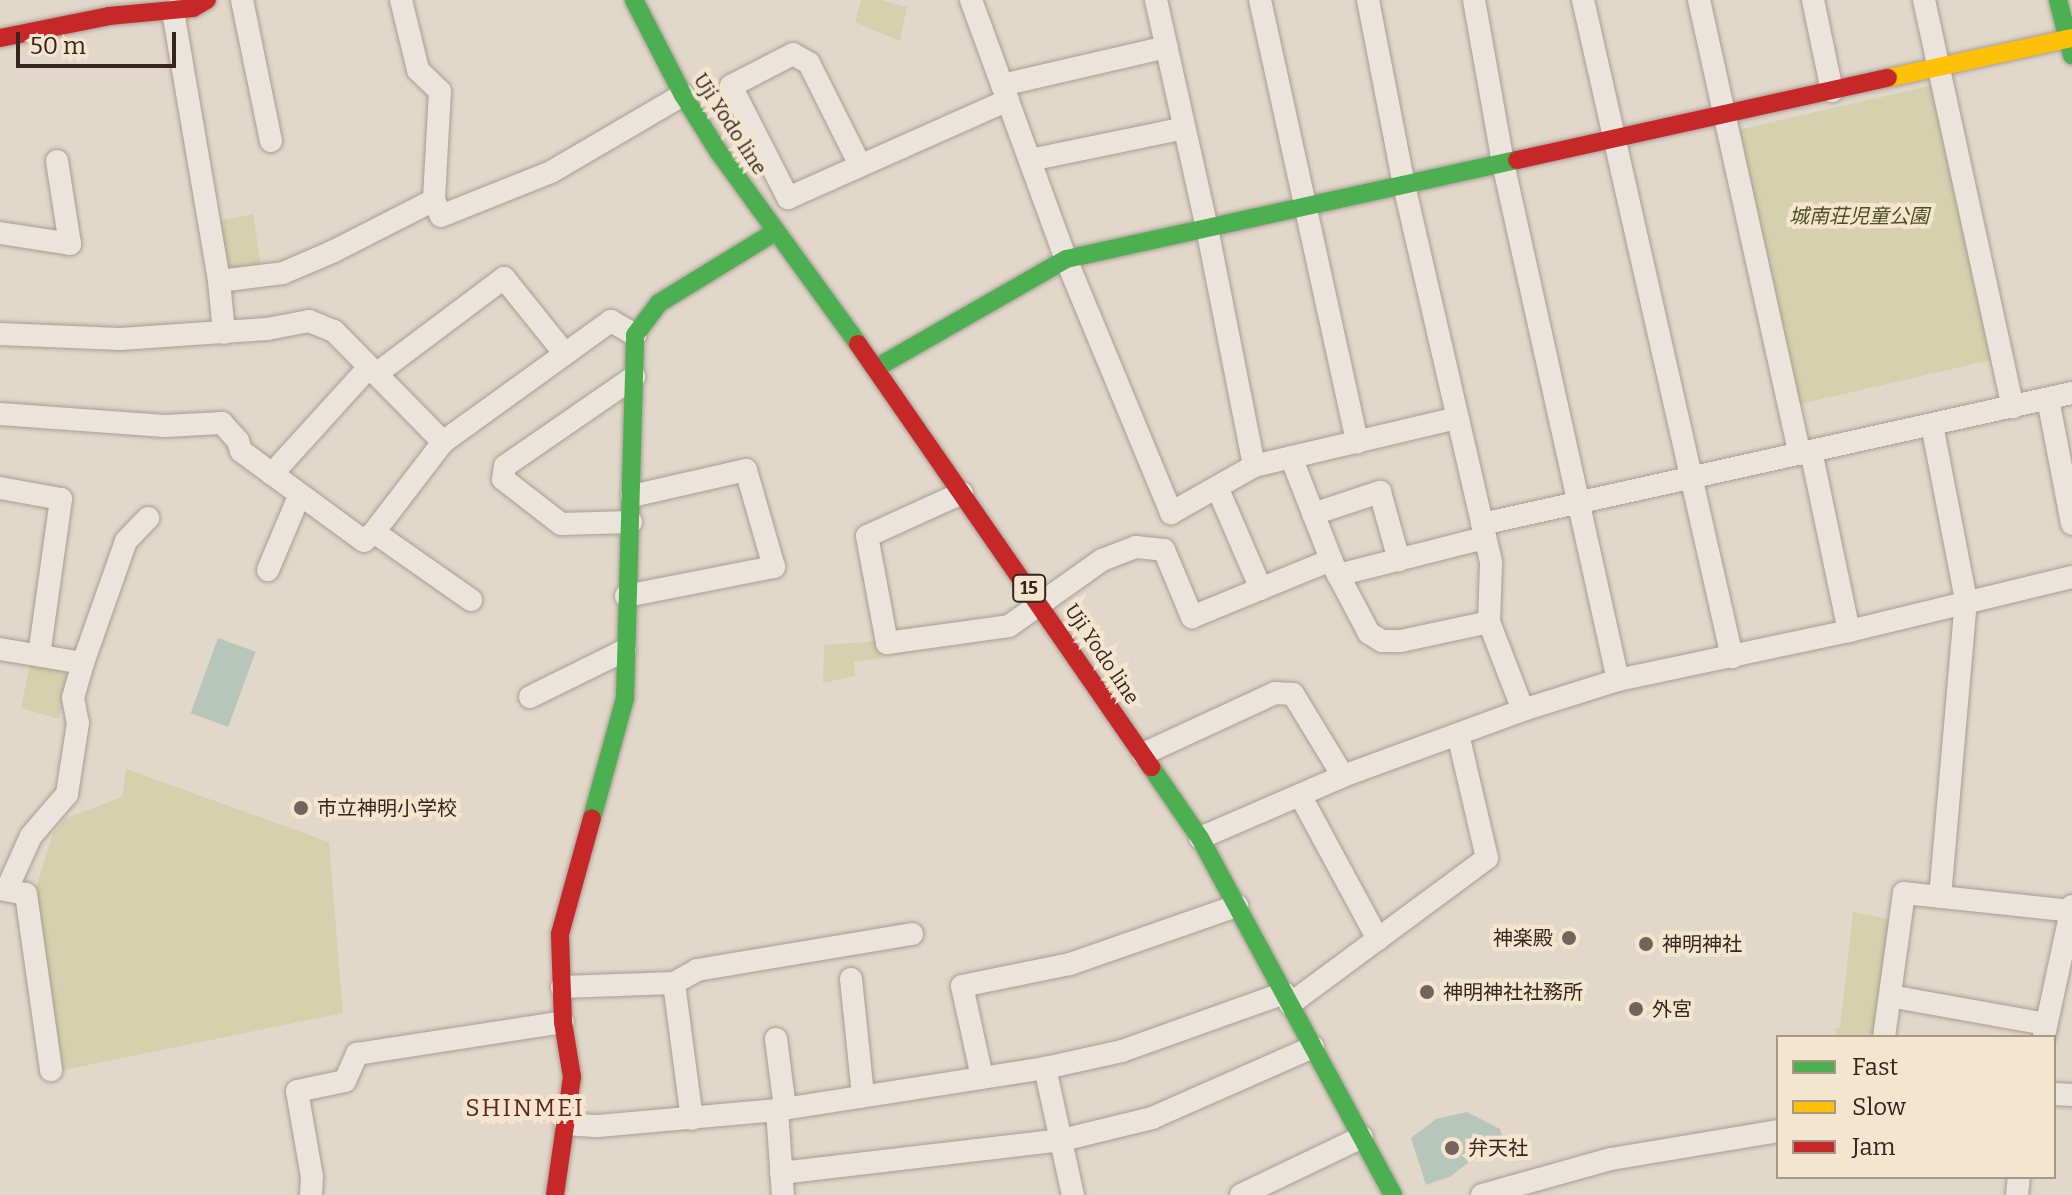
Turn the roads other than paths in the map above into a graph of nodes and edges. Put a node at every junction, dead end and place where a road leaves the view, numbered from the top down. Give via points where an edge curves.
1 (207, 0) edge
2 (242, 0) edge
3 (401, 0) edge
4 (634, 0) edge
5 (1156, 0) edge
6 (1260, 0) edge
7 (1368, 0) edge
8 (1474, 0) edge
9 (1583, 0) edge
10 (1699, 0) edge
11 (1813, 0) edge
12 (1924, 0) edge
13 (2058, 0) edge
14 (976, 1) edge
15 (173, 11) junction
16 (0, 38) edge
17 (2071, 44) edge
18 (1167, 47) junction
19 (1939, 67) junction
20 (1832, 91) junction
21 (1005, 92) junction
22 (683, 95) junction
23 (1724, 114) junction
24 (1184, 128) junction
25 (1612, 139) junction
26 (271, 141) dead end
27 (1030, 160) junction
28 (57, 161) dead end
29 (1503, 163) junction
30 (860, 165) junction
31 (1404, 185) junction
32 (788, 198) junction
33 (434, 200) junction
34 (758, 205) junction
35 (1305, 206) junction
36 (1207, 228) junction
37 (775, 232) junction
38 (0, 233) edge
39 (1066, 259) junction
40 (219, 281) junction
41 (224, 333) junction
42 (0, 334) edge
43 (635, 335) junction
44 (565, 354) junction
45 (876, 368) junction
46 (372, 370) junction
47 (634, 377) junction
48 (2072, 393) edge
49 (2048, 399) junction
50 (2013, 407) junction
51 (0, 414) edge
52 (1457, 418) junction
53 (1932, 425) junction
54 (443, 442) junction
55 (1357, 442) junction
56 (1805, 452) junction
57 (1291, 457) junction
58 (1254, 466) junction
59 (272, 474) junction
60 (1693, 477) junction
61 (1217, 487) junction
62 (0, 488) edge
63 (962, 493) junction
64 (300, 494) junction
65 (632, 496) junction
66 (1580, 502) junction
67 (1313, 514) junction
68 (148, 518) dead end
69 (631, 522) junction
70 (2072, 524) edge
71 (1483, 531) junction
72 (374, 532) junction
73 (267, 555) dead end
74 (1399, 560) junction
75 (1335, 568) junction
76 (2072, 577) edge
77 (1261, 589) junction
78 (626, 596) junction
79 (471, 600) dead end
80 (1966, 600) junction
81 (1041, 604) junction
82 (1489, 622) junction
83 (1849, 631) junction
84 (0, 649) edge
85 (625, 650) junction
86 (39, 655) junction
87 (1732, 657) junction
88 (83, 663) junction
89 (1618, 680) junction
90 (530, 697) dead end
91 (1523, 710) junction
92 (1458, 734) junction
93 (1143, 754) junction
94 (1343, 776) junction
95 (1300, 795) junction
96 (1200, 838) junction
97 (4, 889) edge
98 (1940, 897) junction
99 (1237, 906) junction
100 (2072, 909) edge
101 (912, 934) dead end
102 (1378, 939) junction
103 (851, 979) dead end
104 (674, 983) junction
105 (562, 987) junction
106 (2062, 992) edge
107 (1890, 996) junction
108 (1287, 998) junction
109 (563, 1022) junction
110 (2045, 1030) edge
111 (1884, 1035) edge
112 (776, 1039) dead end
113 (1313, 1047) junction
114 (1045, 1068) junction
115 (51, 1070) dead end
116 (982, 1077) junction
117 (863, 1096) junction
118 (781, 1109) junction
119 (692, 1119) junction
120 (566, 1124) junction
121 (1776, 1131) edge
122 (1362, 1137) junction
123 (1062, 1140) junction
124 (782, 1184) edge
125 (311, 1195) edge
126 (555, 1195) edge
127 (1073, 1195) edge
128 (1241, 1195) edge
129 (1393, 1195) edge
130 (1482, 1195) edge

1 - 15 street
2 - 26 street
3 - 33 street via 418,70 440,91
4 - 22 street, Uji Yodo line / 15
5 - 18 street
6 - 35 street
7 - 31 street
8 - 29 street
9 - 25 street
10 - 23 street
11 - 20 street
12 - 19 street
13 - 17 street
14 - 21 street
15 - 16 street via 109,16
15 - 40 street
17 - 19 street
18 - 21 street
18 - 24 street
19 - 20 street
19 - 50 street
20 - 23 street
21 - 27 street
21 - 30 street
22 - 33 street via 551,172 441,216
22 - 34 street, Uji Yodo line / 15
23 - 25 street
23 - 56 street
24 - 27 street
24 - 36 street
25 - 29 street
25 - 60 street
27 - 39 street
28 - 38 street via 70,244
29 - 31 street
29 - 66 street
30 - 32 street
30 - 32 street via 809,63 793,54 731,86
31 - 35 street
31 - 52 street
32 - 34 street
33 - 40 street via 283,273
34 - 37 street, Uji Yodo line / 15
35 - 36 street
35 - 55 street
36 - 39 street
36 - 58 street
37 - 43 street via 659,303
37 - 45 street, Uji Yodo line / 15
39 - 45 street
39 - 61 street via 1171,513
40 - 41 street
41 - 42 street via 120,339
41 - 46 street via 309,321 334,331
43 - 44 street via 611,321
43 - 47 street
44 - 46 street via 504,278
44 - 54 street
45 - 63 street, Uji Yodo line / 15
46 - 54 street
46 - 59 street
47 - 65 street
47 - 69 street via 505,466 503,479 561,524
48 - 49 street
49 - 50 street
49 - 70 street
50 - 53 street
51 - 59 street via 165,426 222,423 241,451
52 - 55 street
52 - 71 street
53 - 56 street
53 - 80 street
54 - 72 street
55 - 57 street
56 - 60 street
56 - 83 street
57 - 58 street
57 - 67 street
58 - 61 street
59 - 64 street
60 - 66 street
60 - 87 street
61 - 77 street
62 - 86 street via 61,499
63 - 81 street, Uji Yodo line / 15
63 - 81 street via 867,536 887,643 1009,626
64 - 72 street via 364,541
64 - 73 street
65 - 69 street
65 - 78 street via 746,470 774,567
66 - 71 street
66 - 89 street
67 - 74 street via 1380,492
67 - 75 street
68 - 88 street via 126,541
69 - 78 street
71 - 74 street
71 - 82 street via 1491,563
72 - 79 street
74 - 75 street
75 - 77 street
75 - 82 street via 1369,633 1382,641
76 - 80 street
77 - 81 street via 1192,617 1164,550 1136,547 1102,560
78 - 85 street
80 - 83 street
80 - 98 street
81 - 93 street, Uji Yodo line / 15
82 - 91 street
83 - 87 street
84 - 86 street
85 - 90 street
85 - 105 street via 625,698 560,934
86 - 88 street
87 - 89 street
88 - 97 street via 73,698 78,723 67,794 31,836
89 - 91 street
91 - 92 street
92 - 94 street
92 - 102 street via 1487,858
93 - 94 street via 1275,693 1293,694
93 - 96 street, Uji Yodo line / 15
94 - 95 street
95 - 96 street
95 - 102 street
96 - 99 street, Uji Yodo line / 15
97 - 115 street via 26,894
98 - 100 street
98 - 107 street via 1904,893
99 - 108 street, Uji Yodo line / 15
99 - 116 street via 1070,964 962,986
100 - 106 street
101 - 104 street via 697,970
102 - 108 street
103 - 117 street
104 - 105 street
104 - 119 street
105 - 109 street
106 - 110 street
107 - 110 street
107 - 111 street
108 - 113 street, Uji Yodo line / 15
108 - 114 street via 1122,1051
109 - 120 street via 572,1077
109 - 125 street via 357,1054 345,1081 297,1091
112 - 118 street
113 - 122 street, Uji Yodo line / 15
113 - 123 street via 1152,1118
114 - 116 street
114 - 123 street
116 - 117 street
117 - 118 street
118 - 119 street
118 - 124 street
119 - 120 street
120 - 126 street
121 - 130 street via 1611,1159
122 - 128 street
122 - 129 street, Uji Yodo line / 15
123 - 124 street
123 - 127 street

